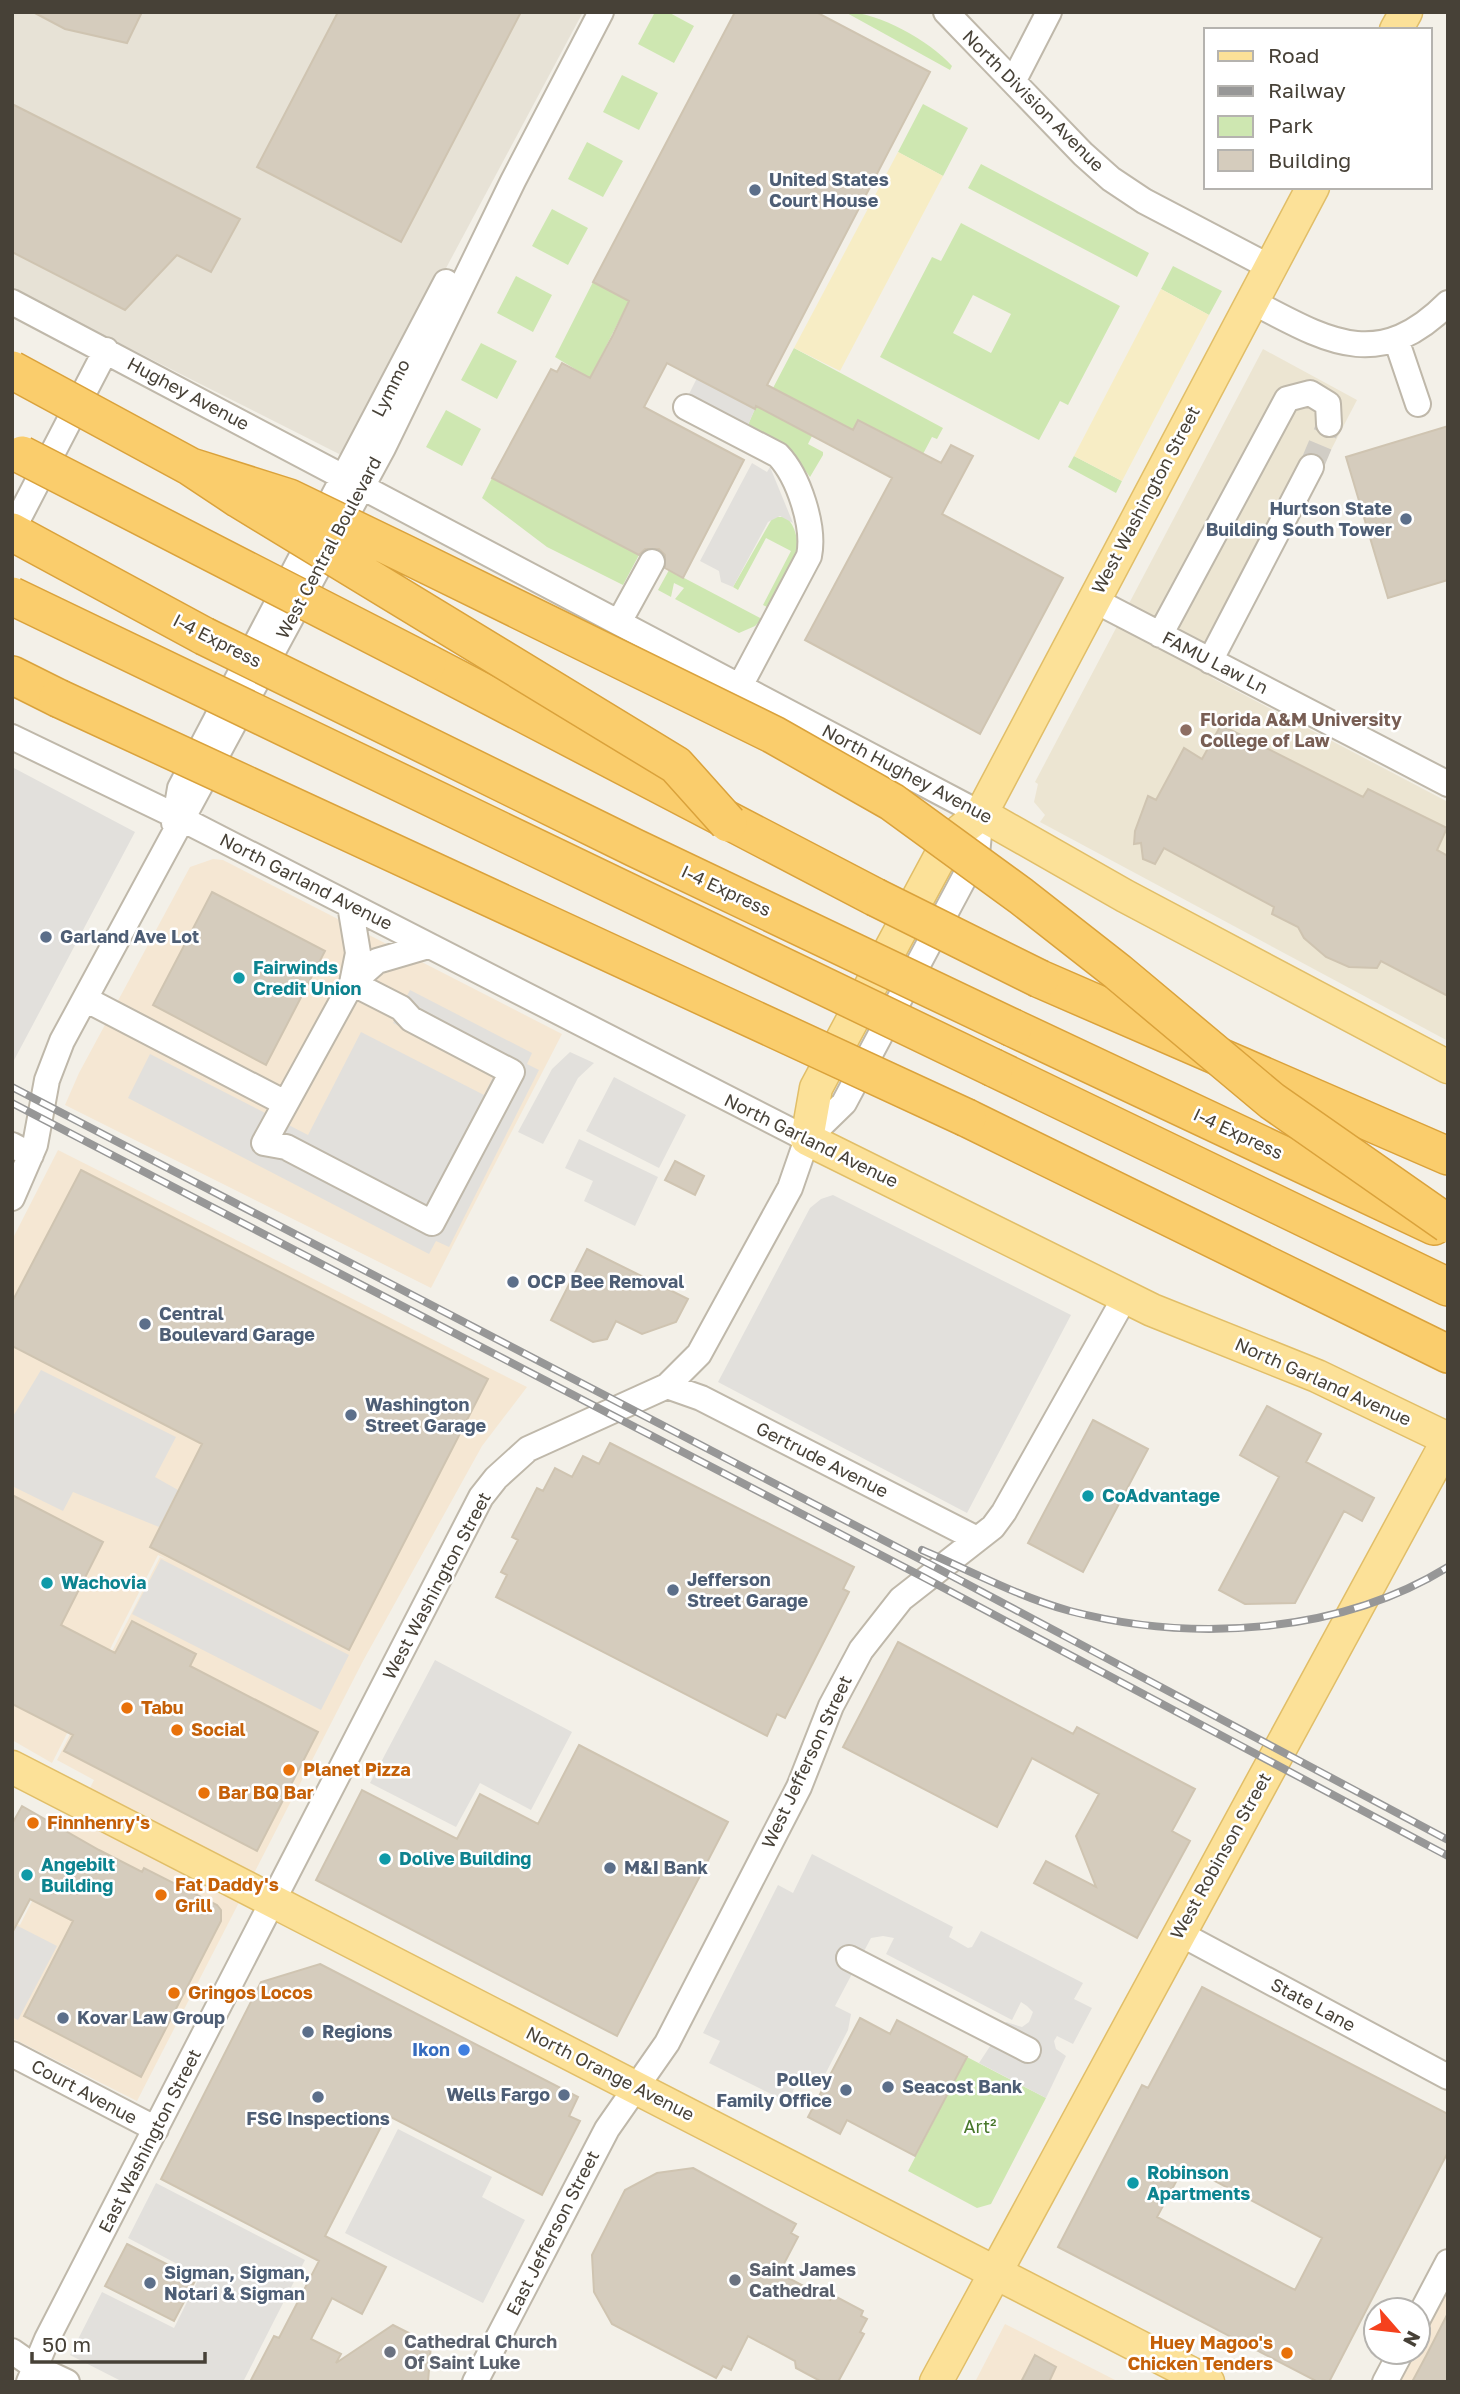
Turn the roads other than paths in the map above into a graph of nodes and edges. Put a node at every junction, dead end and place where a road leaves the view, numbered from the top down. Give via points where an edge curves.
1 (595, 12) edge
2 (601, 12) edge
3 (946, 12) edge
4 (1049, 12) edge
5 (1406, 12) edge
6 (1397, 28) edge
7 (1014, 80) junction
8 (1311, 189) edge
9 (1270, 267) junction
10 (1251, 301) junction
11 (12, 302) edge
12 (1448, 303) edge
13 (1396, 339) junction
14 (106, 350) junction
15 (12, 370) edge
16 (1418, 404) dead end
17 (686, 407) dead end
18 (1328, 425) dead end
19 (12, 450) edge
20 (191, 467) junction
21 (1311, 467) tunnel mouth
22 (353, 482) junction
23 (12, 532) edge
24 (12, 551) edge
25 (652, 562) dead end
26 (12, 596) edge
27 (1094, 600) junction
28 (619, 622) junction
29 (1160, 635) junction
30 (204, 636) junction
31 (1210, 660) junction
32 (12, 675) edge
33 (740, 686) junction
34 (12, 737) edge
35 (1448, 784) edge
36 (981, 814) junction
37 (180, 818) junction
38 (728, 823) junction
39 (350, 905) junction
40 (428, 946) junction
41 (352, 983) junction
42 (85, 999) junction
43 (1448, 1067) edge
44 (285, 1103) junction
45 (807, 1139) junction
46 (22, 1150) edge
47 (1448, 1156) edge
48 (12, 1198) edge
49 (1448, 1224) edge
50 (1448, 1233) edge
51 (1448, 1287) edge
52 (1125, 1297) junction
53 (1439, 1349) edge
54 (667, 1385) junction
55 (1448, 1439) edge
56 (984, 1533) junction
57 (12, 1767) edge
58 (273, 1901) junction
59 (1179, 1933) junction
60 (849, 1958) dead end
61 (1028, 2050) dead end
62 (12, 2054) edge
63 (1448, 2077) edge
64 (636, 2088) junction
65 (156, 2129) junction
66 (1448, 2262) edge
67 (995, 2272) junction
68 (1430, 2296) edge
69 (12, 2351) edge
70 (1394, 2366) edge
71 (26, 2370) edge
72 (67, 2382) edge
73 (475, 2382) edge
74 (936, 2382) edge
75 (1208, 2382) edge
76 (1385, 2382) edge

1 - 22 street, Lymmo via 491,214 443,287
2 - 22 street, West Central Boulevard
3 - 7 street, North Division Avenue
4 - 7 street
5 - 6 main road
7 - 9 street, North Division Avenue via 1111,179
8 - 9 main road, West Washington Street
9 - 10 main road, West Washington Street
10 - 13 street via 1338,344
10 - 27 main road, West Washington Street
11 - 14 street, Hughey Avenue
12 - 13 street via 1422,327
13 - 16 street
14 - 22 street, Hughey Avenue
14 - 23 street
15 - 20 highway, bridge
17 - 33 street via 784,461 812,541 809,556
18 - 29 street via 1328,404 1310,393 1287,399
19 - 38 highway, bridge
20 - 38 highway, bridge via 676,765
20 - 49 highway, bridge via 289,498 774,735 892,802 1032,904 1272,1101
21 - 31 street
22 - 28 street, North Hughey Avenue
22 - 37 street, West Central Boulevard
23 - 30 highway, I-4 Express
24 - 30 highway
25 - 28 street
26 - 51 highway, bridge
27 - 29 street, FAMU Law Ln
27 - 36 main road, West Washington Street
28 - 33 street, North Hughey Avenue
29 - 31 street, FAMU Law Ln
30 - 50 highway, I-4 Express, bridge via 635,848
31 - 35 street, FAMU Law Ln
32 - 53 highway, bridge via 967,1118
33 - 36 street, North Hughey Avenue
34 - 37 street, North Garland Avenue
36 - 43 main road, North Hughey Avenue via 1125,896
36 - 45 main road, West Washington Street via 949,839 816,1088
37 - 39 street, North Garland Avenue
37 - 42 street
38 - 47 highway, bridge via 1040,979
39 - 40 street, North Garland Avenue
39 - 41 street via 358,953
40 - 41 street via 377,961
40 - 45 street, North Garland Avenue
41 - 44 street
41 - 44 street via 512,1072 432,1223 286,1147 264,1143
42 - 44 street
42 - 46 street via 62,1041
45 - 52 main road, North Garland Avenue
45 - 54 street, West Washington Street via 790,1188 707,1342 692,1364
46 - 48 street
52 - 55 main road, North Garland Avenue via 1317,1376
52 - 56 street, West Jefferson Street via 1010,1503
54 - 56 street, Gertrude Avenue
54 - 58 street, West Washington Street via 528,1449 488,1487
55 - 59 main road, West Robinson Street
56 - 64 street, West Jefferson Street via 901,1599 861,1650 764,1856 667,2043
57 - 58 main road, North Orange Avenue
58 - 64 main road, North Orange Avenue
58 - 65 street, East Washington Street
59 - 63 street, State Lane
59 - 67 main road, West Robinson Street
60 - 61 street
62 - 65 street, Court Avenue
64 - 67 main road, North Orange Avenue
64 - 73 street, East Jefferson Street via 607,2129
65 - 71 street, East Washington Street via 47,2339
66 - 68 street
67 - 74 main road, West Robinson Street
67 - 75 main road, North Orange Avenue
69 - 71 street
70 - 76 street
71 - 72 street

